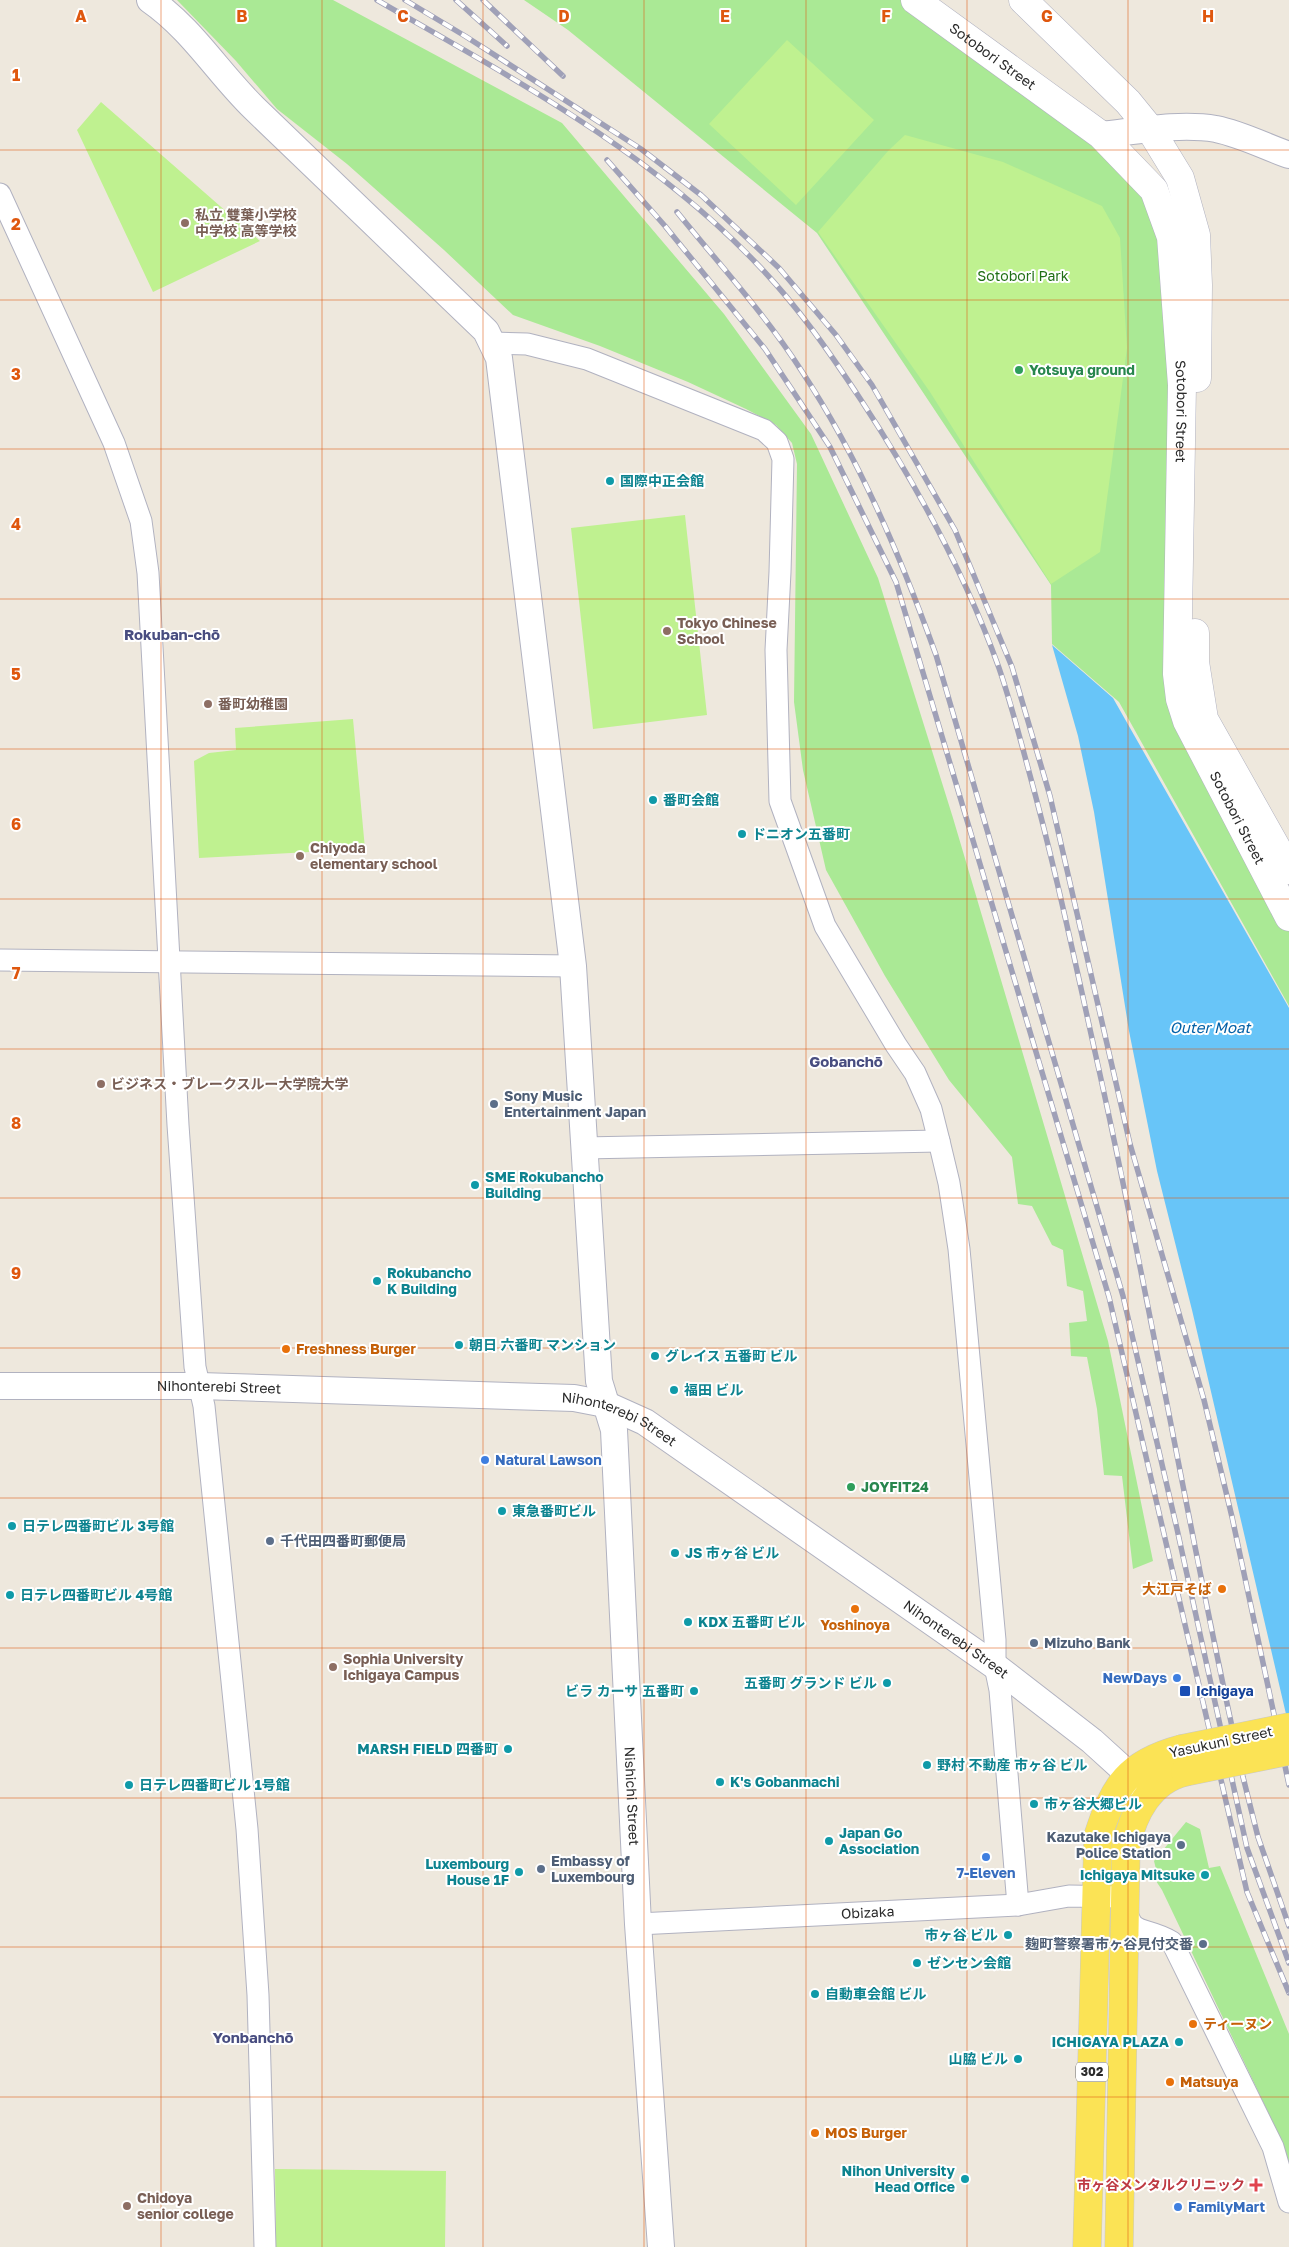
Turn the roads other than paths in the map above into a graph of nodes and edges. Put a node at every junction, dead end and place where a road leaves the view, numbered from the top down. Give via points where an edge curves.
1 (150, 0) edge
2 (915, 0) edge
3 (1023, 0) edge
4 (1150, 129) junction
5 (1101, 135) junction
6 (1289, 155) edge
7 (2, 204) edge
8 (492, 342) junction
9 (1289, 870) edge
10 (1289, 917) edge
11 (0, 960) edge
12 (171, 962) junction
13 (573, 966) junction
14 (939, 1141) junction
15 (582, 1148) junction
16 (0, 1386) edge
17 (200, 1386) junction
18 (605, 1404) junction
19 (995, 1666) junction
20 (1289, 1727) edge
21 (1289, 1751) edge
22 (1129, 1774) junction
23 (1170, 1774) junction
24 (1096, 1897) junction
25 (1125, 1897) junction
26 (1018, 1905) junction
27 (638, 1924) junction
28 (1289, 2202) edge
29 (265, 2247) edge
30 (661, 2247) edge
31 (1087, 2247) edge
32 (1119, 2247) edge

1 - 8 street, Nishichi Street via 200,45 252,106 486,331
2 - 5 main road, Sotobori Street
3 - 4 main road, Sotobori Street via 1128,102
4 - 5 street
4 - 6 street via 1198,127 1218,130
4 - 9 main road, Sotobori Street via 1180,178 1196,235 1195,662 1204,718
5 - 10 main road, Sotobori Street via 1154,190 1171,237 1182,386 1177,674 1180,699 1187,721
7 - 12 street via 114,443 141,521 148,573
8 - 13 street, Nishichi Street via 499,358 506,406
8 - 14 street via 527,344 587,359 764,430 777,442 783,459 776,650 780,801 825,926 915,1073 931,1109
11 - 12 street
12 - 13 street
12 - 17 street via 178,1124 195,1367
13 - 15 street, Nishichi Street
14 - 15 street
14 - 19 street via 959,1248
15 - 18 street, Nishichi Street via 599,1381
16 - 17 street, Nihonterebi Street
17 - 18 street, Nihonterebi Street via 574,1398
17 - 29 street via 247,1828 258,2005
18 - 19 street, Nihonterebi Street via 645,1422
18 - 27 street, Nishichi Street via 614,1430
19 - 22 street, Nihonterebi Street via 1080,1731
19 - 26 street via 1000,1690
20 - 23 main road, Yasukuni Street / 302, bridge
21 - 23 main road, Yasukuni Street / 302, bridge
22 - 23 street, Nihonterebi Street
22 - 23 main road, Yasukuni Street / 302 via 1147,1761
22 - 24 main road, Yasukuni Street / 302 via 1112,1801 1098,1836
23 - 25 main road, 302 via 1136,1816 1129,1833
24 - 25 street, Obizaka
24 - 26 street, Obizaka via 1069,1896
24 - 31 main road, Yasukuni Street / 302
25 - 28 street via 1126,1916 1131,1925 1172,1942 1272,2147
25 - 32 main road, 302
26 - 27 street, Obizaka
27 - 30 street, Nishichi Street

